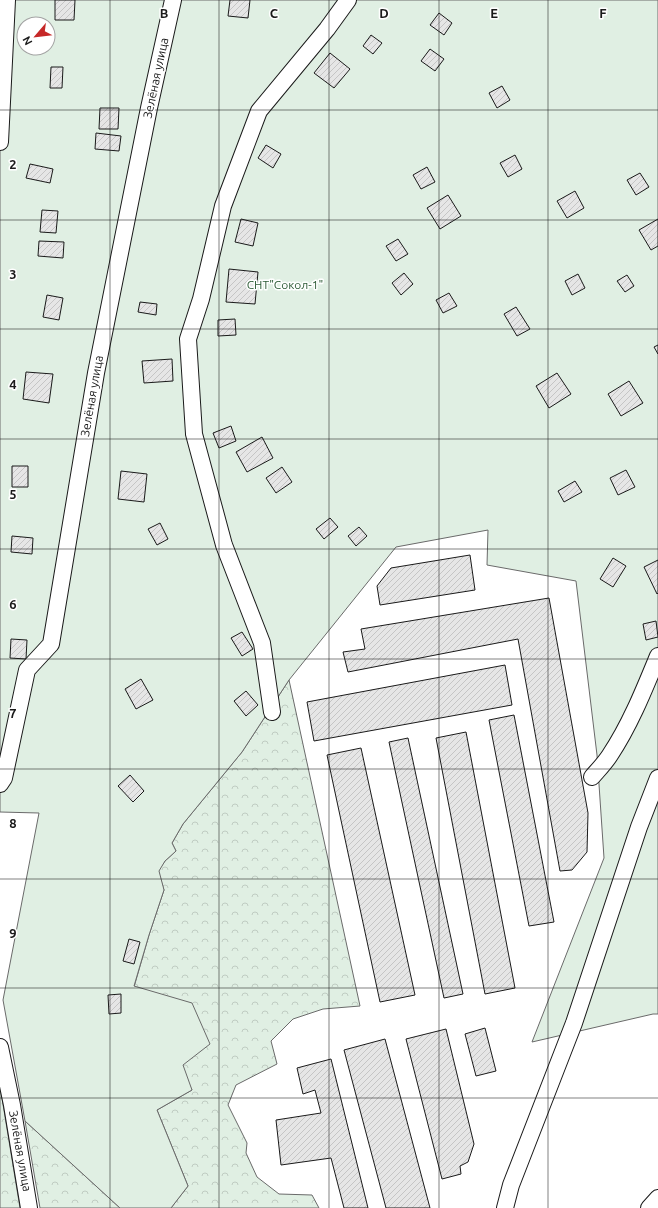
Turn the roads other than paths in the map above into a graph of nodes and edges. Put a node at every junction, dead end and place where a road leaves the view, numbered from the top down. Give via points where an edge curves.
1 (7, 0) edge
2 (173, 0) edge
3 (348, 0) edge
4 (0, 142) edge
5 (658, 656) edge
6 (272, 712) dead end
7 (592, 777) dead end
8 (658, 778) edge
9 (0, 784) edge
10 (0, 1047) edge
11 (658, 1198) edge
12 (29, 1208) edge
13 (505, 1208) edge
14 (649, 1208) edge

1 - 4 street
2 - 9 street, Зелёная улица via 96,373 51,644 27,670 4,778
3 - 6 street via 259,111 223,206 201,298 188,339 194,434 224,545 262,643
5 - 7 street via 621,736 609,757
8 - 13 street via 638,827 574,1023 511,1185
10 - 12 street, Зелёная улица
11 - 14 street

